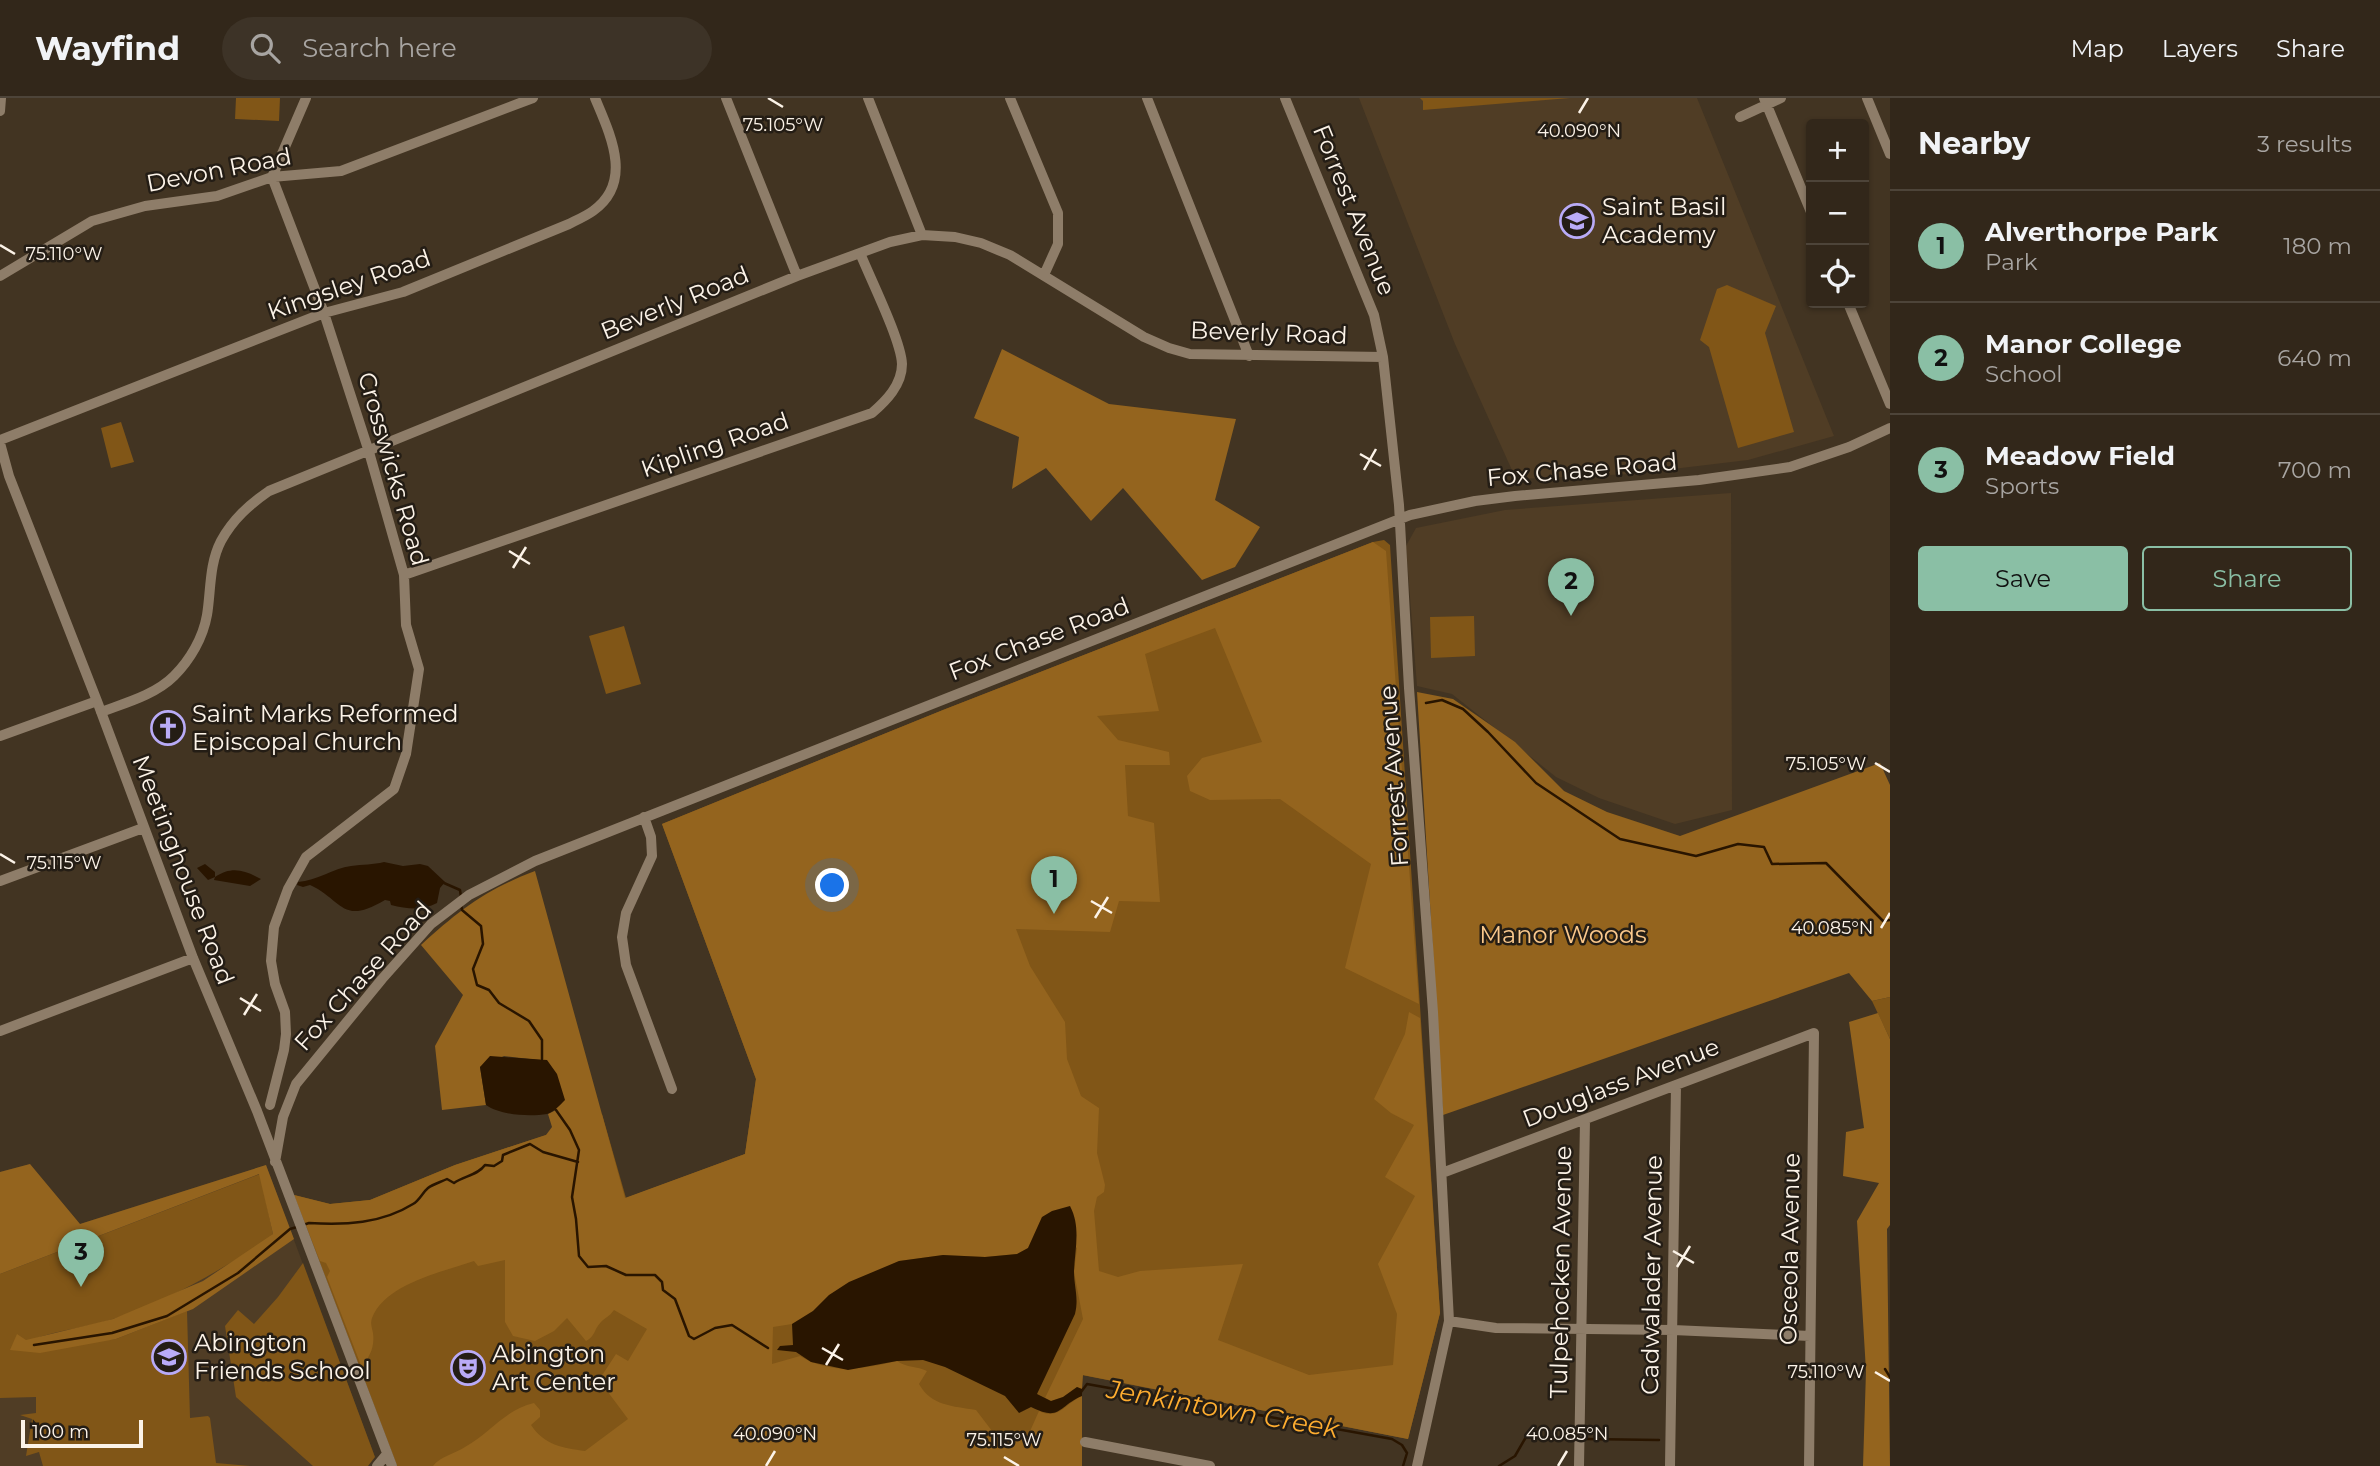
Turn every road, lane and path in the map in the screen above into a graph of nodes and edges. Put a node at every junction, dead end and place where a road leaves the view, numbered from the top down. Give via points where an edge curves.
1 (1, 98) edge
2 (306, 98) edge
3 (533, 98) edge
4 (595, 98) edge
5 (726, 98) edge
6 (867, 98) edge
7 (1010, 98) edge
8 (1147, 98) edge
9 (1285, 98) edge
10 (1781, 98) edge
11 (1867, 98) edge
12 (1765, 101) edge
13 (0, 111) edge
14 (1740, 117) dead end
15 (1890, 155) edge
16 (272, 177) junction
17 (1806, 200) edge
18 (922, 235) junction
19 (860, 253) junction
20 (1044, 275) junction
21 (0, 276) edge
22 (797, 276) junction
23 (1850, 308) edge
24 (324, 313) junction
25 (1249, 356) junction
26 (1382, 357) junction
27 (1890, 404) edge
28 (1890, 428) edge
29 (0, 441) edge
30 (369, 452) junction
31 (4, 478) edge
32 (1400, 520) junction
33 (404, 575) junction
34 (97, 701) junction
35 (101, 712) junction
36 (0, 736) edge
37 (644, 817) junction
38 (143, 828) junction
39 (0, 881) edge
40 (193, 958) junction
41 (0, 1031) edge
42 (1814, 1032) joint
43 (296, 1084) junction
44 (1676, 1085) junction
45 (672, 1089) dead end
46 (290, 1096) junction
47 (271, 1099) junction
48 (259, 1114) junction
49 (1586, 1120) junction
50 (275, 1162) junction
51 (1442, 1173) junction
52 (1449, 1321) junction
53 (1580, 1328) junction
54 (1673, 1330) junction
55 (1810, 1336) junction
56 (1085, 1442) dead end
57 (387, 1454) junction
58 (1150, 1461) edge
59 (377, 1466) edge
60 (392, 1466) edge
61 (1209, 1466) edge
62 (1417, 1466) edge
63 (1579, 1466) edge
64 (1670, 1466) edge
65 (1809, 1466) edge

1 - 13 street
2 - 16 street
3 - 16 street, Devon Road via 341,171
4 - 24 street, Kingsley Road via 618,162 611,192 593,211 403,292
5 - 22 street
6 - 18 street
7 - 20 street via 1058,213 1058,244
8 - 25 street
9 - 26 street, Forrest Avenue via 1374,315
10 - 12 street
11 - 15 street
12 - 14 street
12 - 17 street
16 - 21 street, Devon Road via 217,196 145,206 92,221
16 - 24 street, Crosswicks Road
18 - 19 street, Beverly Road
18 - 20 street, Beverly Road via 981,243
19 - 22 street, Beverly Road
19 - 33 street, Kipling Road via 902,365 887,401 872,413
20 - 25 street, Beverly Road via 1169,348 1190,355
22 - 30 street, Beverly Road
23 - 27 street
24 - 29 street, Kingsley Road
24 - 30 street, Crosswicks Road
25 - 26 street, Beverly Road
26 - 32 street, Forrest Avenue
28 - 32 street, Fox Chase Road via 1790,467 1475,501
29 - 31 street, Meetinghouse Road
30 - 33 street, Crosswicks Road
30 - 35 street, Beverly Road via 269,491 241,512 220,543 206,616 190,657 158,688
31 - 34 street, Meetinghouse Road
32 - 37 street, Fox Chase Road
32 - 51 street, Forrest Avenue
33 - 47 street, Crosswicks Road via 406,625 419,669 406,754 394,789 306,857 288,889 274,927 271,961 286,1034
34 - 35 street, Meetinghouse Road
34 - 36 street
35 - 38 street, Meetinghouse Road
37 - 43 street, Fox Chase Road via 535,861 469,895 431,924
37 - 45 street via 652,856 626,913 622,937 626,965
38 - 39 street
38 - 40 street, Meetinghouse Road
40 - 41 street
40 - 48 street, Meetinghouse Road
42 - 44 street, Douglass Avenue
42 - 55 street, Osceola Avenue
43 - 46 street, Fox Chase Road
43 - 47 street, Fox Chase Road
44 - 49 street, Douglass Avenue
44 - 54 street, Cadwalader Avenue
46 - 48 street, Fox Chase Road
46 - 50 street, Fox Chase Road
47 - 48 street, Fox Chase Road
48 - 50 street, Meetinghouse Road
49 - 51 street, Douglass Avenue
49 - 53 street, Tulpehocken Avenue
50 - 57 street, Meetinghouse Road
51 - 52 street, Forrest Avenue
52 - 53 street via 1496,1328
52 - 62 street, Forrest Avenue
53 - 54 street
53 - 63 street, Tulpehocken Avenue
54 - 55 street
54 - 64 street, Cadwalader Avenue
55 - 65 street, Osceola Avenue
56 - 58 street
57 - 59 street
57 - 60 street, Meetinghouse Road
58 - 61 street

